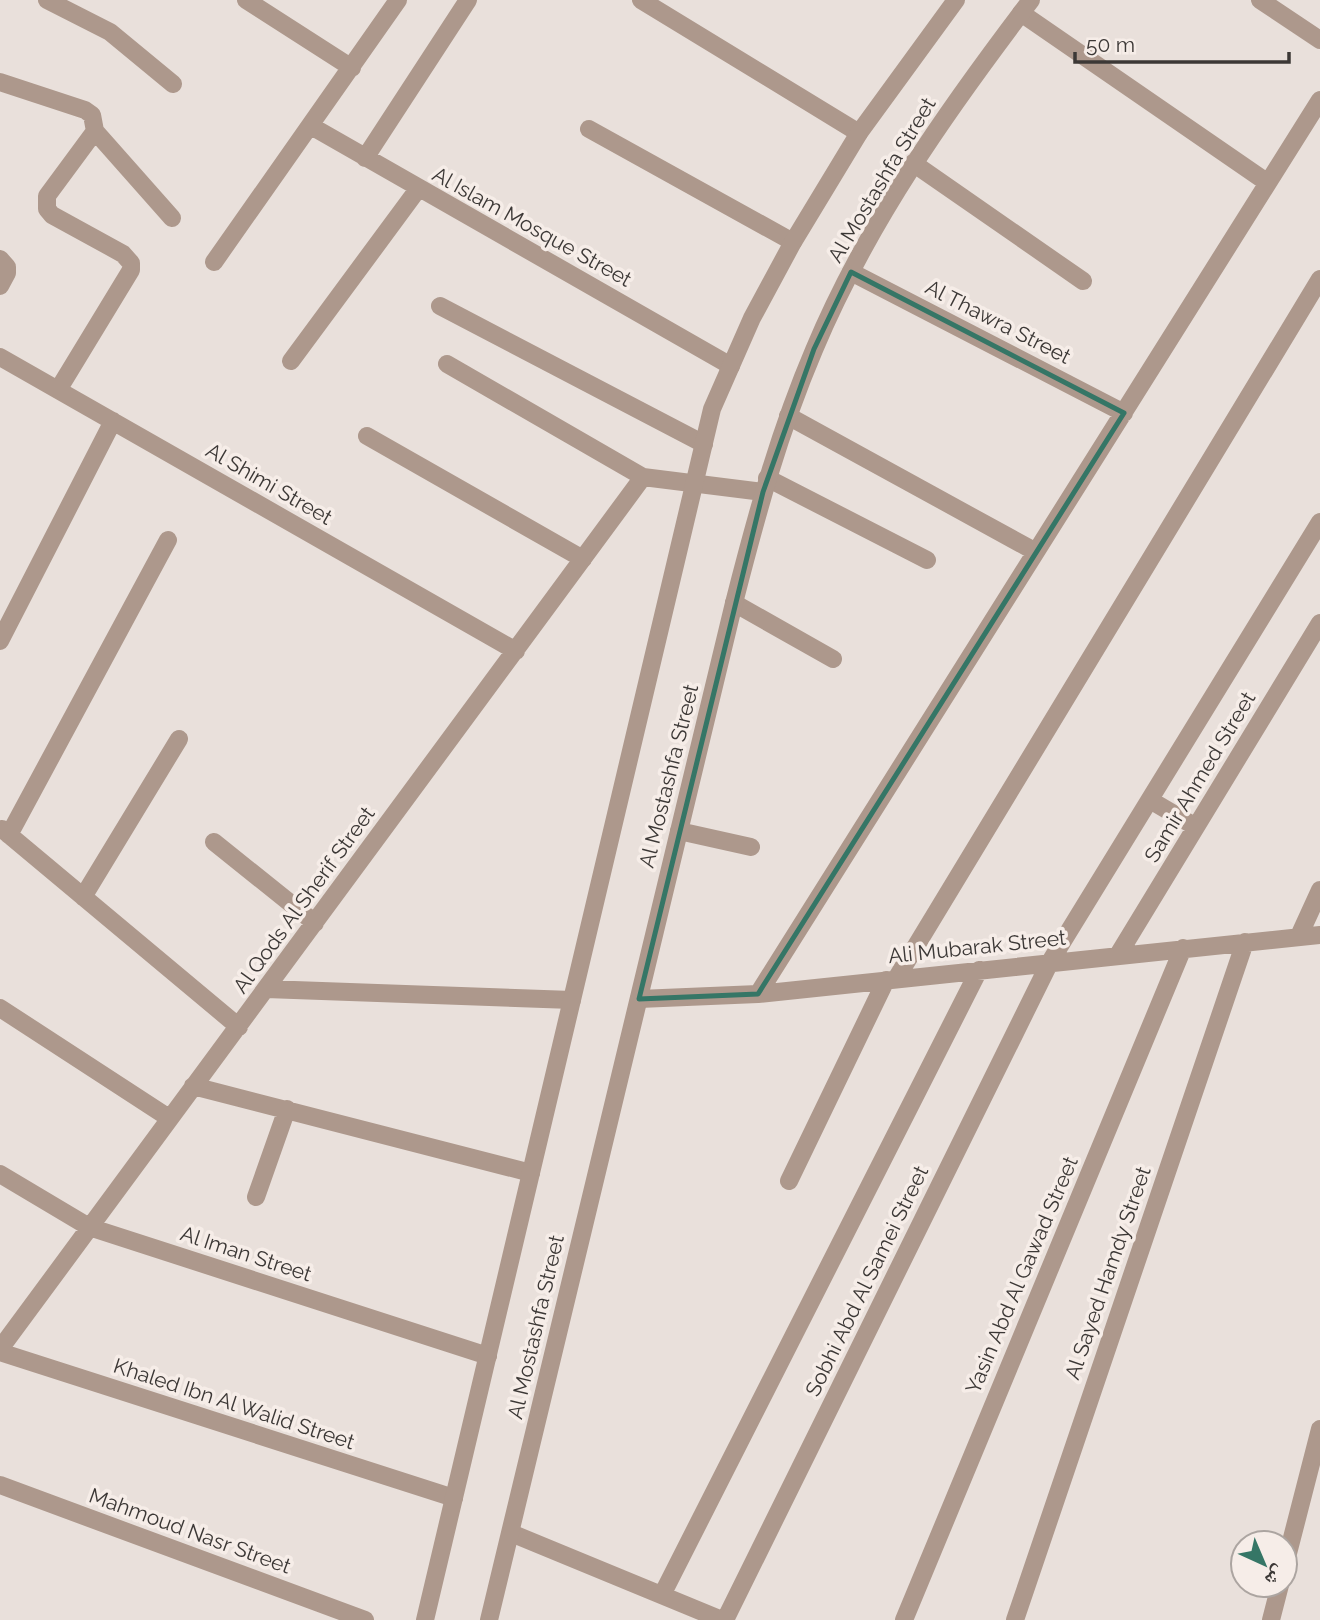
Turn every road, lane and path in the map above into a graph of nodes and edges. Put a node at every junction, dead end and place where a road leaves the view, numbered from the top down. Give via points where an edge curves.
1 (47, 0) edge
2 (246, 0) edge
3 (398, 0) edge
4 (468, 0) edge
5 (641, 0) edge
6 (956, 0) edge
7 (1260, 0) edge
8 (1026, 7) edge
9 (1320, 40) edge
10 (352, 68) junction
11 (0, 82) edge
12 (173, 84) dead end
13 (1320, 100) edge
14 (311, 126) junction
15 (589, 129) dead end
16 (94, 131) junction
17 (859, 133) junction
18 (365, 158) junction
19 (914, 163) junction
20 (1268, 183) junction
21 (418, 189) junction
22 (172, 218) dead end
23 (793, 242) junction
24 (0, 259) edge
25 (214, 262) dead end
26 (851, 272) junction
27 (1320, 279) edge
28 (1083, 281) dead end
29 (0, 286) edge
30 (440, 306) dead end
31 (0, 357) edge
32 (291, 361) dead end
33 (447, 364) dead end
34 (732, 366) junction
35 (58, 390) junction
36 (1124, 413) junction
37 (788, 416) junction
38 (113, 421) junction
39 (367, 436) dead end
40 (704, 444) junction
41 (643, 477) junction
42 (694, 484) junction
43 (765, 485) junction
44 (1320, 522) edge
45 (168, 540) dead end
46 (1036, 552) junction
47 (583, 559) junction
48 (927, 560) dead end
49 (734, 603) junction
50 (1320, 623) edge
51 (0, 641) edge
52 (516, 651) junction
53 (833, 659) dead end
54 (179, 739) dead end
55 (1150, 800) junction
56 (1196, 827) junction
57 (5, 831) edge
58 (679, 831) junction
59 (214, 842) dead end
60 (751, 847) dead end
61 (1320, 890) edge
62 (83, 897) junction
63 (315, 922) junction
64 (1320, 934) edge
65 (1299, 936) junction
66 (1245, 942) junction
67 (1183, 948) junction
68 (1118, 955) junction
69 (1051, 962) junction
70 (979, 970) junction
71 (891, 979) junction
72 (266, 989) junction
73 (758, 994) junction
74 (639, 999) junction
75 (572, 1000) junction
76 (0, 1008) edge
77 (239, 1027) junction
78 (193, 1086) junction
79 (287, 1110) junction
80 (169, 1118) junction
81 (531, 1173) junction
82 (0, 1174) edge
83 (789, 1181) dead end
84 (256, 1197) dead end
85 (89, 1227) junction
86 (0, 1351) edge
87 (488, 1356) junction
88 (1320, 1429) edge
89 (0, 1485) edge
90 (454, 1498) junction
91 (1294, 1529) edge
92 (510, 1533) junction
93 (662, 1595) junction
94 (1276, 1599) edge
95 (365, 1620) edge
96 (425, 1620) edge
97 (489, 1620) edge
98 (723, 1620) edge
99 (904, 1620) edge
100 (1015, 1620) edge
101 (1271, 1620) edge

1 - 12 street via 110,32
2 - 10 street
3 - 10 street
4 - 18 street
5 - 17 street
6 - 17 street, Al Mostashfa Street
7 - 9 street
8 - 19 street, Al Mostashfa Street
8 - 20 street
10 - 14 street
11 - 16 street via 85,110 92,116
13 - 20 street
14 - 18 street, Al Islam Mosque Street
14 - 25 street
15 - 23 street
16 - 22 street
16 - 35 street via 47,196 47,209 123,254 131,270
17 - 23 street, Al Mostashfa Street
18 - 21 street, Al Islam Mosque Street
19 - 26 street, Al Mostashfa Street
19 - 28 street
20 - 36 street
21 - 32 street
21 - 34 street, Al Islam Mosque Street
23 - 34 street, Al Mostashfa Street
24 - 29 street via 7,273
26 - 36 street, Al Thawra Street
26 - 37 street, Al Mostashfa Street
27 - 71 street
30 - 40 street
31 - 35 street, Al Shimi Street
33 - 41 street
34 - 40 street, Al Mostashfa Street via 712,409
35 - 38 street, Al Shimi Street
36 - 46 street
37 - 43 street, Al Mostashfa Street
37 - 46 street
38 - 51 street
38 - 52 street, Al Shimi Street
39 - 47 street
40 - 42 street, Al Mostashfa Street
41 - 42 street
41 - 47 street, Al Qods Al Sherif Street
42 - 43 street
42 - 75 street, Al Mostashfa Street
43 - 48 street
43 - 49 street, Al Mostashfa Street
44 - 55 street, Sobhi Abd Al Samei Street
45 - 57 street
46 - 73 street
47 - 52 street, Al Qods Al Sherif Street
49 - 53 street
49 - 58 street, Al Mostashfa Street
50 - 56 street, Samir Ahmed Street
52 - 63 street, Al Qods Al Sherif Street
54 - 62 street
55 - 56 street
55 - 69 street, Sobhi Abd Al Samei Street
56 - 68 street, Samir Ahmed Street
57 - 62 street
58 - 60 street
58 - 74 street, Al Mostashfa Street
59 - 63 street
61 - 65 street
62 - 77 street
63 - 72 street, Al Qods Al Sherif Street
64 - 65 street, Ali Mubarak Street
65 - 66 street, Ali Mubarak Street
66 - 67 street, Ali Mubarak Street
66 - 100 street, Al Sayed Hamdy Street
67 - 68 street, Ali Mubarak Street
67 - 99 street, Yasin Abd Al Gawad Street
68 - 69 street, Ali Mubarak Street
69 - 70 street, Ali Mubarak Street
69 - 98 street, Sobhi Abd Al Samei Street
70 - 71 street, Ali Mubarak Street
70 - 93 street
71 - 73 street, Ali Mubarak Street
71 - 83 street
72 - 75 street
72 - 77 street, Al Qods Al Sherif Street
73 - 74 street, Ali Mubarak Street
74 - 92 street, Al Mostashfa Street
75 - 81 street, Al Mostashfa Street
76 - 80 street
77 - 78 street, Al Qods Al Sherif Street
78 - 79 street
78 - 80 street, Al Qods Al Sherif Street
79 - 81 street
79 - 84 street
80 - 85 street, Al Qods Al Sherif Street
81 - 87 street, Al Mostashfa Street
82 - 85 street, Al Iman Street
85 - 86 street, Al Qods Al Sherif Street
85 - 87 street, Al Iman Street
86 - 90 street, Khaled Ibn Al Walid Street
87 - 90 street, Al Mostashfa Street
88 - 91 street
89 - 95 street, Mahmoud Nasr Street
90 - 96 street, Al Mostashfa Street
92 - 93 street
92 - 97 street, Al Mostashfa Street
93 - 98 street
94 - 101 street

